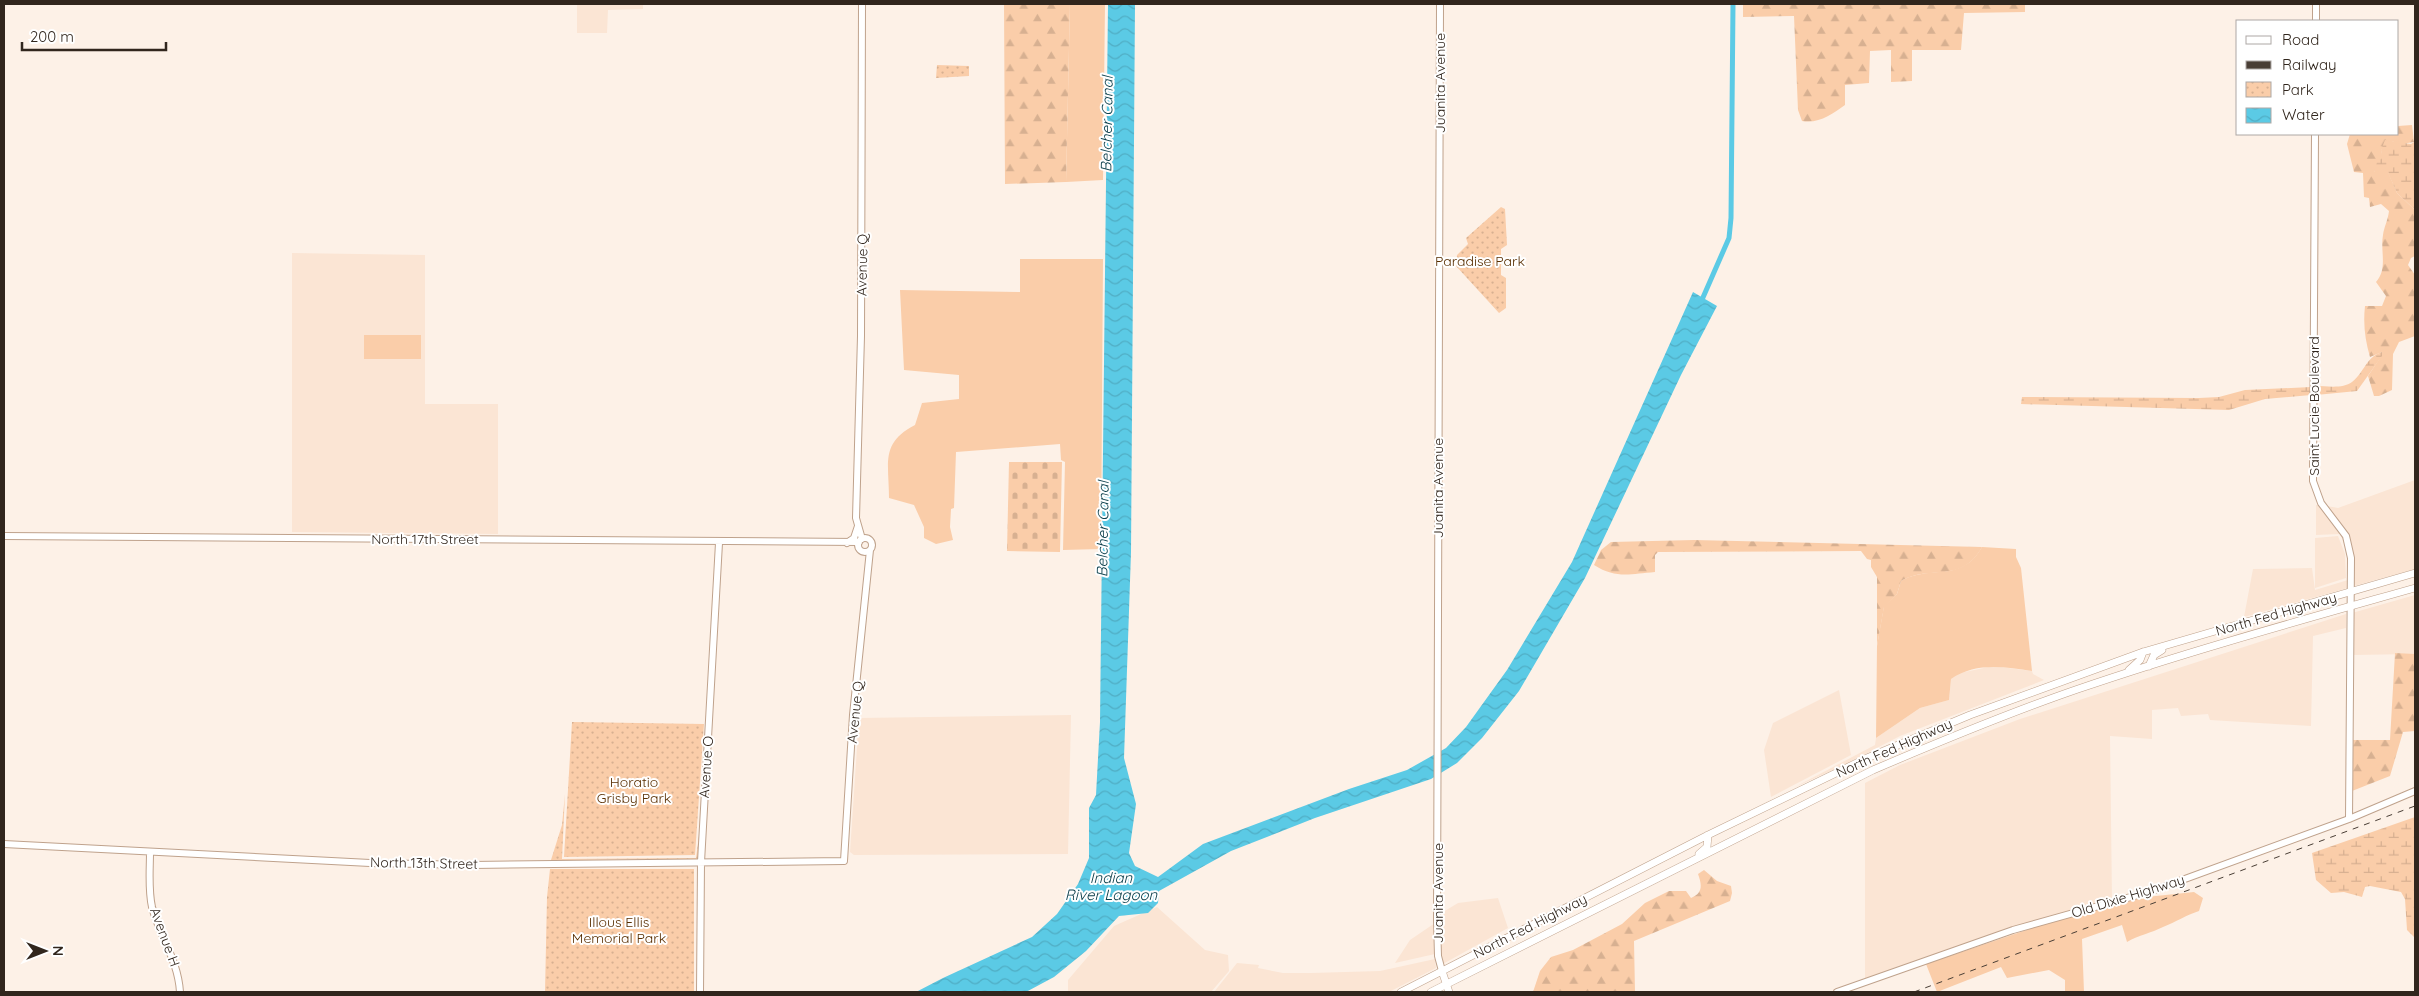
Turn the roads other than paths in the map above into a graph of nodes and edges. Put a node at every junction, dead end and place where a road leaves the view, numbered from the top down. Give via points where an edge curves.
1 (862, 4) edge
2 (1440, 4) edge
3 (2316, 4) edge
4 (2316, 20) edge
5 (2315, 135) edge
6 (858, 526) junction
7 (4, 536) edge
8 (719, 543) junction
9 (846, 543) junction
10 (862, 544) junction
11 (870, 550) junction
12 (868, 562) junction
13 (2415, 574) edge
14 (2415, 588) edge
15 (2351, 592) junction
16 (2349, 607) junction
17 (2171, 644) junction
18 (2143, 652) junction
19 (2149, 666) junction
20 (2123, 674) junction
21 (2415, 791) edge
22 (2349, 819) junction
23 (1708, 835) junction
24 (4, 844) edge
25 (150, 852) junction
26 (1696, 858) junction
27 (844, 861) joint
28 (700, 862) junction
29 (1442, 972) junction
30 (1446, 984) junction
31 (180, 992) edge
32 (700, 992) edge
33 (1401, 992) edge
34 (1431, 992) edge
35 (1449, 992) edge
36 (1837, 992) edge

1 - 6 street, Avenue Q
2 - 29 street, Juanita Avenue via 1438,951
3 - 4 street
5 - 15 street, Saint Lucie Boulevard via 2313,481 2321,503 2346,536 2351,558
6 - 9 street via 854,538
6 - 10 street, Avenue Q
7 - 8 street, North 17th Street
8 - 9 street, North 17th Street
8 - 28 street, Avenue O
9 - 10 street, North 17th Street
10 - 11 street
10 - 11 street, Avenue Q via 872,544
10 - 12 street, Avenue Q
11 - 12 street, Avenue Q
12 - 27 street, Avenue Q via 853,715
13 - 15 main road, North Fed Highway
14 - 16 main road, North Fed Highway
15 - 16 street, Saint Lucie Boulevard
15 - 17 main road, North Fed Highway
16 - 19 main road, North Fed Highway
16 - 22 street, Saint Lucie Boulevard
17 - 18 main road, North Fed Highway
17 - 19 main road via 2154,655
18 - 20 main road via 2136,666
18 - 23 main road, North Fed Highway via 2004,702 1867,758
19 - 20 main road, North Fed Highway
20 - 26 main road, North Fed Highway via 2007,715 1873,770
21 - 22 street, Old Dixie Highway
22 - 36 street, Old Dixie Highway via 2152,891 2013,930
23 - 26 main road via 1707,847
23 - 29 main road, North Fed Highway
24 - 25 street, North 13th Street
25 - 28 street, North 13th Street via 472,865
25 - 31 street, Avenue H via 152,907 174,959
26 - 30 main road, North Fed Highway
27 - 28 street, North 13th Street
28 - 32 street, Avenue O
29 - 30 main road
29 - 33 main road, North Fed Highway
30 - 34 main road, North Fed Highway
30 - 35 main road

